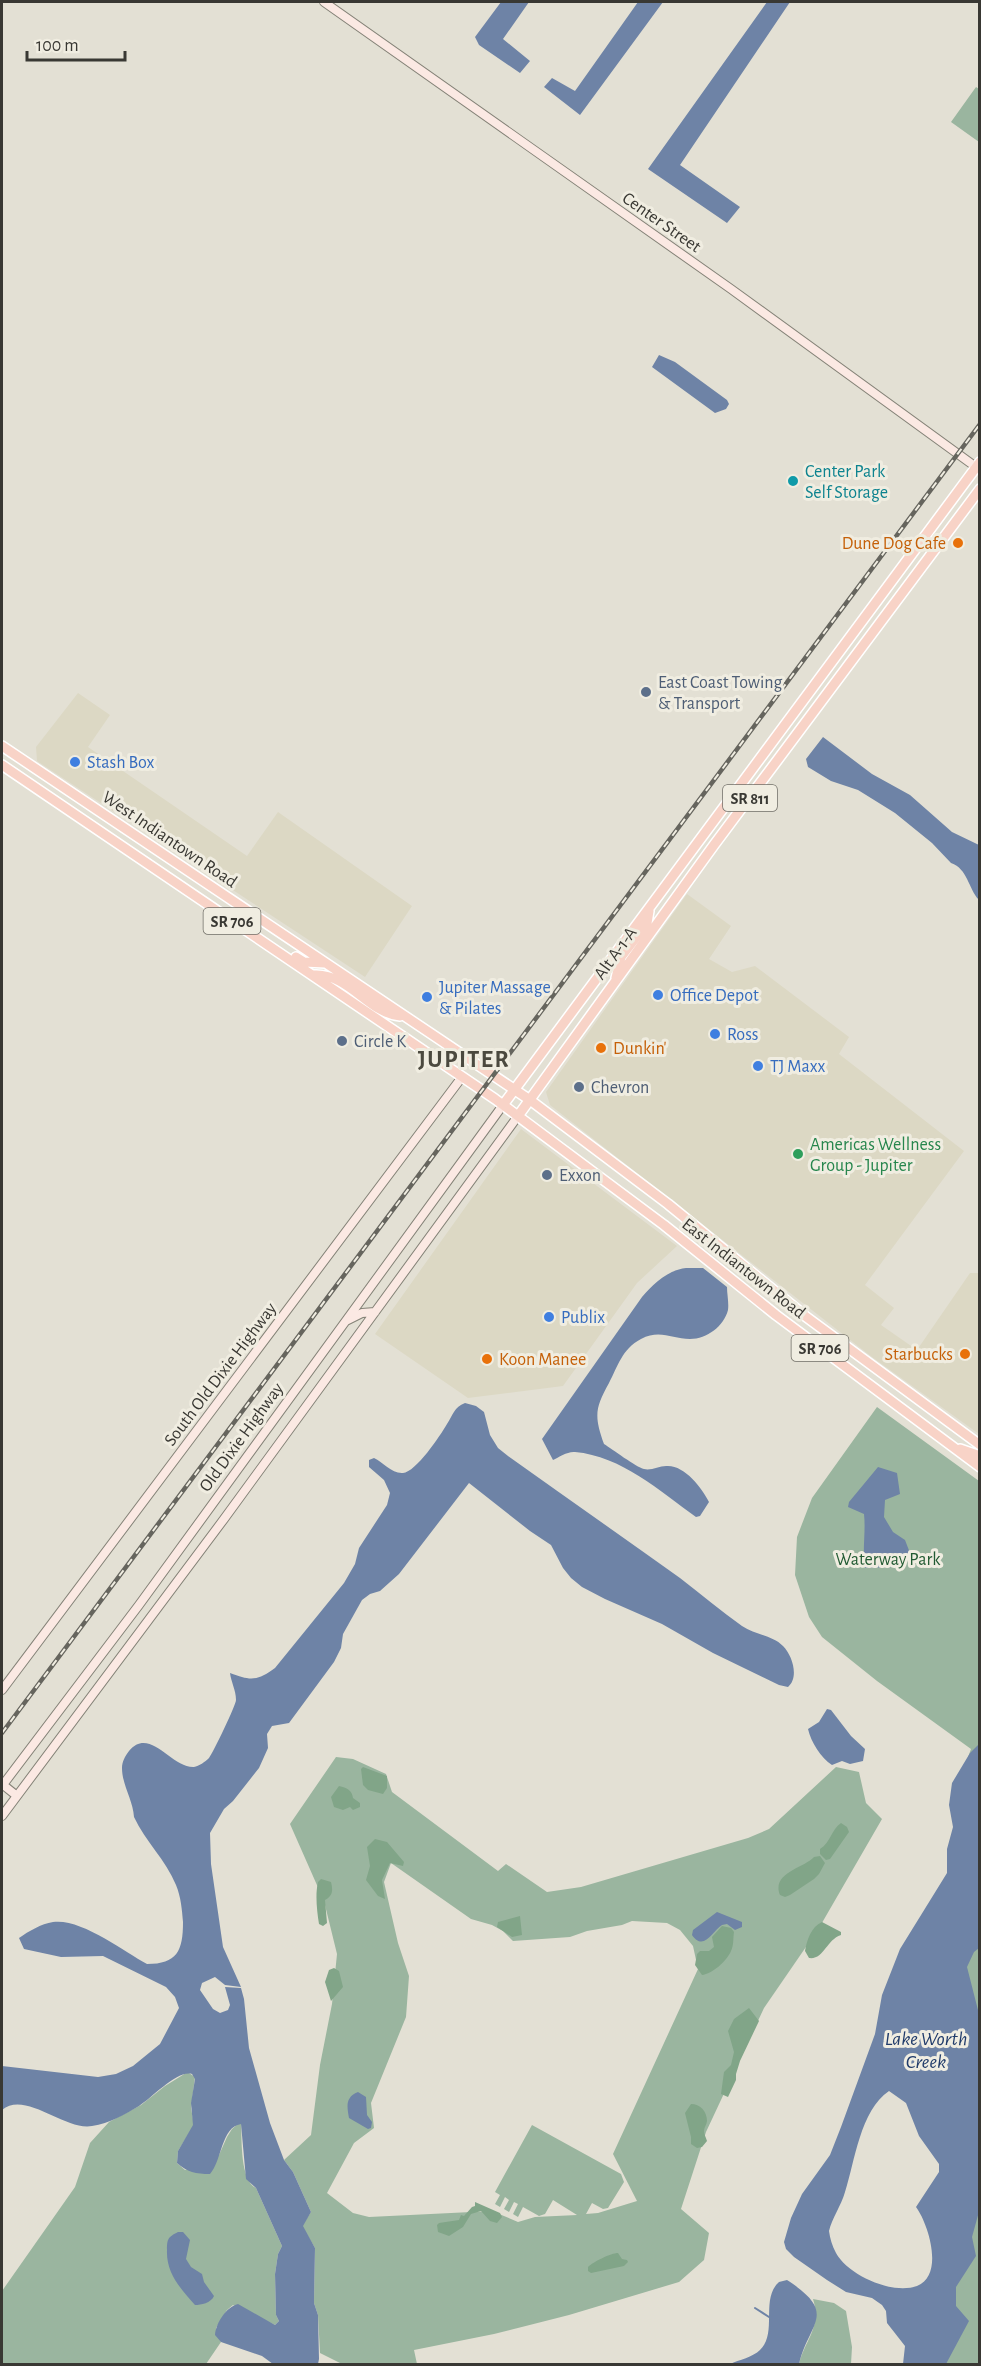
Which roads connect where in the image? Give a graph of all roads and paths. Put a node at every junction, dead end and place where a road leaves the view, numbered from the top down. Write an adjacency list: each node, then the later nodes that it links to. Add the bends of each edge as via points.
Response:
1 (324, 2): 2 (main road, Center Street)
2 (978, 467): 6 (main road, Alt A-1-A / SR 811)
3 (980, 489): 10 (main road, Alt A-1-A / SR 811)
4 (2, 746): 8 (main road, West Indiantown Road / SR 706)
5 (2, 765): 7 (main road, West Indiantown Road / SR 706)
6 (649, 907): 10 (main road, via 647,923 621,957); 13 (main road, Alt A-1-A / SR 811)
7 (214, 909): 8 (main road, via 304,962); 9 (main road, West Indiantown Road / SR 706)
8 (325, 963): 11 (main road, West Indiantown Road / SR 706)
9 (313, 975): 11 (main road, via 331,976 382,1009); 12 (main road, West Indiantown Road / SR 706)
10 (616, 981): 14 (main road, Alt A-1-A / SR 811)
11 (405, 1016): 13 (main road, West Indiantown Road / SR 706)
12 (462, 1077): 15 (main road, West Indiantown Road / SR 706); 25 (main road, South Old Dixie Highway)
13 (515, 1090): 14 (main road, West Indiantown Road / SR 706); 15 (main road, Alt A-1-A / SR 811)
14 (530, 1100): 16 (main road, Alt A-1-A / SR 811); 17 (main road, East Indiantown Road / SR 706)
15 (503, 1105): 16 (main road, West Indiantown Road / SR 706); 20 (main road, Old Dixie Highway / SR 811)
16 (518, 1116): 18 (main road, East Indiantown Road / SR 706); 19 (main road, Alt A-1-A / SR 811)
17 (676, 1210): 18 (main road); 21 (main road, East Indiantown Road / SR 706, via 805,1316)
18 (664, 1225): 22 (main road, East Indiantown Road / SR 706, via 776,1315)
19 (375, 1312): 20 (main road); 27 (main road, Old Dixie Highway / SR 811)
20 (344, 1322): 26 (main road, Old Dixie Highway / SR 811, via 153,1586)
21 (980, 1445)
22 (955, 1448): 23 (main road); 24 (main road, East Indiantown Road / SR 706)
23 (980, 1456)
24 (980, 1467)
25 (2, 1690)
26 (2, 1785): 27 (main road)
27 (17, 1796): 28 (main road, Old Dixie Highway / SR 811)
28 (2, 1816)

